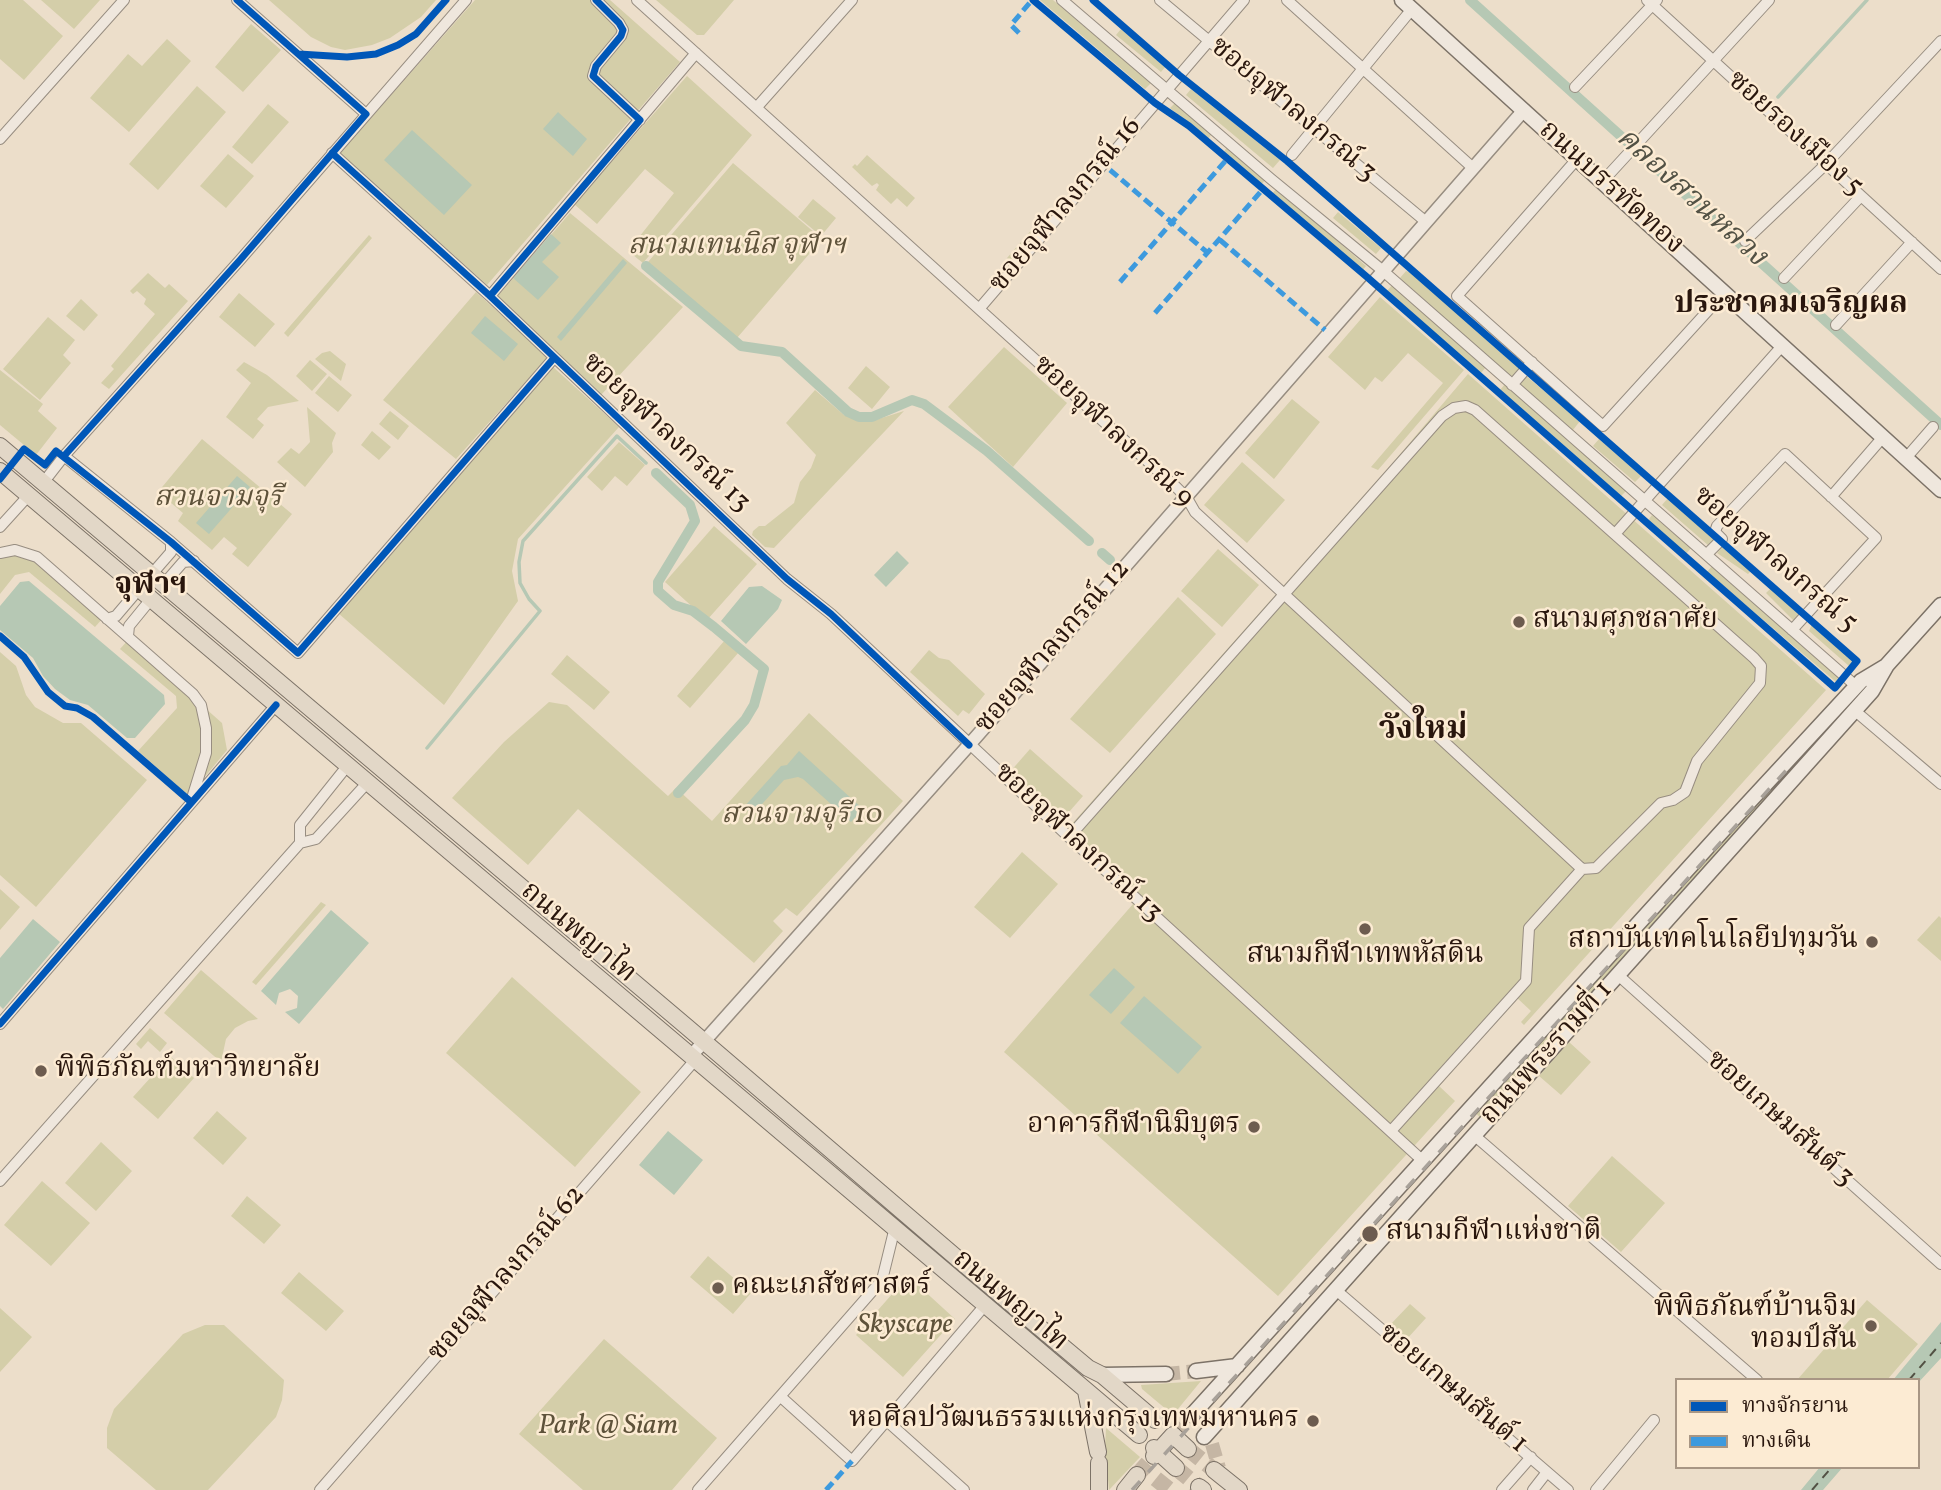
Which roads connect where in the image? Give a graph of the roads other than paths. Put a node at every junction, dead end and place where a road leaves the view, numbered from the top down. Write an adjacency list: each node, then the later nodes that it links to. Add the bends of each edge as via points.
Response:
1 (124, 0): 26 (street)
2 (236, 0): 23 (street)
3 (466, 0): 23 (street)
4 (596, 0): 24 (street, via 623,30 593,76)
5 (638, 0): 16 (street, ซอยจุฬาลงกรณ์ 9)
6 (852, 0): 21 (street)
7 (1062, 0): 20 (street, ซอยจุฬาลงกรณ์ 5)
8 (1160, 0): 14 (street, ซอยจุฬาลงกรณ์ 3)
9 (1244, 0): 14 (street, ซอยจุฬาลงกรณ์ 16)
10 (1287, 0): 18 (street)
11 (1769, 0): 17 (street)
12 (1652, 2): 17 (street, ซอยรองเมือง 5); 19 (street)
13 (1407, 5): 18 (street); 22 (main road, ถนนบรรทัดทอง)
14 (1209, 41): 20 (street, ซอยจุฬาลงกรณ์ 16); 25 (street, ซอยจุฬาลงกรณ์ 3)
15 (1941, 41): 30 (street)
16 (696, 53): 21 (street, ซอยจุฬาลงกรณ์ 9); 24 (street)
17 (1713, 60): 30 (street, ซอยรองเมือง 5); 32 (street)
18 (1363, 69): 25 (street); 31 (street)
19 (1575, 87)
20 (1166, 90): 38 (street, ซอยจุฬาลงกรณ์ 5); 42 (street, ซอยจุฬาลงกรณ์ 16)
21 (757, 107): 42 (street, ซอยจุฬาลงกรณ์ 9)
22 (1524, 110): 29 (main road, ถนนบรรทัดทอง); 31 (street, ซอยจุฬาลงกรณ์ 12)
23 (366, 114): 27 (street)
24 (640, 120): 41 (street)
25 (1313, 129): 28 (street); 34 (street, ซอยจุฬาลงกรณ์ 3)
26 (0, 139)
27 (332, 153): 41 (street, ซอยจุฬาลงกรณ์ 13); 51 (street)
28 (1292, 155)
29 (1577, 159): 32 (main road, ถนนบรรทัดทอง); 46 (street, via 1457,296)
30 (1826, 164): 33 (street, ซอยรองเมือง 5); 35 (street)
31 (1473, 168): 34 (street, ซอยจุฬาลงกรณ์ 12)
32 (1602, 182): 40 (main road, ถนนบรรทัดทอง)
33 (1861, 196): 36 (street, ซอยรองเมือง 5); 39 (street)
34 (1425, 221): 38 (street, ซอยจุฬาลงกรณ์ 12)
35 (1745, 241)
36 (1912, 242): 37 (street, ซอยรองเมือง 5); 43 (street)
37 (1941, 269)
38 (1382, 270): 47 (street, ซอยจุฬาลงกรณ์ 5); 58 (street, ซอยจุฬาลงกรณ์ 12)
39 (1784, 278)
40 (1724, 293): 44 (main road, ถนนบรรทัดทอง); 46 (street, via 1603,426)
41 (490, 296): 45 (street, ซอยจุฬาลงกรณ์ 13)
42 (979, 309): 58 (street, ซอยจุฬาลงกรณ์ 9)
43 (1836, 325)
44 (1782, 346): 49 (main road, ถนนบรรทัดทอง); 59 (street)
45 (554, 358): 65 (street, via 298,653); 77 (street, ซอยจุฬาลงกรณ์ 13)
46 (1532, 362): 47 (street)
47 (1512, 385): 59 (street, ซอยจุฬาลงกรณ์ 5)
48 (1933, 427): 52 (street)
49 (1883, 437): 52 (main road, ถนนบรรทัดทอง); 57 (street)
50 (0, 446): 54 (main road, ถนนพญาไท)
51 (64, 456): 54 (street); 62 (street)
52 (1906, 458): 55 (main road, ถนนบรรทัดทอง)
53 (0, 471): 56 (main road, ถนนพญาไท)
54 (43, 483): 66 (main road, ถนนพญาไท)
55 (1941, 490)
56 (29, 495): 60 (street); 67 (main road, ถนนพญาไท)
57 (1831, 497): 64 (street, via 1785,454 1717,526 1715,532 1722,539); 71 (street, via 1876,538)
58 (1187, 498): 68 (street, ซอยจุฬาลงกรณ์ 9, via 1195,512); 77 (street, ซอยจุฬาลงกรณ์ 12)
59 (1645, 499): 61 (street); 64 (street, ซอยจุฬาลงกรณ์ 5)
60 (0, 527)
61 (1615, 534): 68 (street, via 1475,410 1454,408); 84 (street, via 1761,666 1760,683 1697,761 1685,792 1661,803 1596,869)
62 (171, 542): 65 (street); 66 (street)
63 (0, 553): 70 (street, via 15,550 37,557)
64 (1707, 554): 71 (street, ซอยจุฬาลงกรณ์ 5)
65 (194, 561): 66 (street, via 183,562)
66 (157, 580): 67 (main road); 87 (main road, ถนนพญาไท)
67 (145, 594): 70 (street); 72 (street); 75 (main road, ถนนพญาไท)
68 (1283, 594): 82 (street); 84 (street, ซอยจุฬาลงกรณ์ 9)
69 (1941, 605): 73 (main road, ถนนพระรามที่ 1)
70 (107, 619): 72 (street)
71 (1792, 630): 74 (street, ซอยจุฬาลงกรณ์ 5)
72 (128, 636): 81 (street, via 201,705 206,753)
73 (1887, 666): 74 (main road, ถนนพระรามที่ 1); 76 (main road, ถนนพระรามที่ 1, via 1872,691)
74 (1856, 686): 76 (main road, ถนนพระรามที่ 1)
75 (276, 705): 78 (main road, ถนนพญาไท); 81 (street)
76 (1849, 709): 80 (street); 85 (main road, ถนนพระรามที่ 1); 91 (main road, ถนนพระรามที่ 1, via 1725,828)
77 (970, 745): 82 (street, ซอยจุฬาลงกรณ์ 13); 87 (street, ซอยจุฬาลงกรณ์ 12)
78 (348, 765): 79 (main road, ถนนพญาไท); 83 (street, via 300,825)
79 (368, 782): 83 (street, via 316,839); 88 (main road, ถนนพญาไท)
80 (1941, 785)
81 (191, 802): 86 (street)
82 (1069, 837): 89 (street, ซอยจุฬาลงกรณ์ 13)
83 (300, 843): 92 (street)
84 (1582, 869): 89 (street, via 1528,928 1526,981)
85 (1618, 975): 90 (main road, ถนนพระรามที่ 1); 94 (street, ซอยเกษมสันต์ 3)
86 (0, 1024)
87 (703, 1041): 88 (street, ซอยจุฬาลงกรณ์ 12); 100 (main road, ถนนพญาไท, via 1088,1368)
88 (694, 1057): 93 (main road, ถนนพญาไท); 117 (street, ซอยจุฬาลงกรณ์ 62)
89 (1391, 1131): 91 (street, ซอยจุฬาลงกรณ์ 13)
90 (1475, 1136): 95 (main road, ถนนพระรามที่ 1); 101 (street)
91 (1423, 1161): 97 (main road, ถนนพระรามที่ 1)
92 (0, 1181)
93 (895, 1227): 96 (main road, ถนนพญาไท); 103 (street, via 882,1280)
94 (1941, 1264)
95 (1336, 1290): 111 (main road, ถนนพระรามที่ 1, via 1221,1418); 112 (street, ซอยเกษมสันต์ 1)
96 (986, 1304): 102 (main road, ถนนพญาไท); 109 (street)
97 (1237, 1366): 98 (main road); 105 (main road, ถนนพระรามที่ 1)
98 (1196, 1371)
99 (1166, 1374): 100 (main road)
100 (1102, 1375): 104 (main road, ถนนพญาไท)
101 (1755, 1378)
102 (1086, 1391): 106 (main road, ถนนพญาไท); 120 (main road)
103 (781, 1397): 109 (street, via 852,1461); 118 (street)
104 (1133, 1401): 106 (main road); 107 (main road, ถนนพญาไท)
105 (1192, 1415)
106 (1120, 1419): 110 (main road, ถนนพญาไท)
107 (1155, 1419)
108 (1654, 1420): 126 (street)
109 (887, 1421): 119 (street)
110 (1139, 1435)
111 (1208, 1440)
112 (1531, 1457): 115 (street, ซอยเกษมสันต์ 1); 123 (street)
113 (1175, 1469): 113 (main road, via 1156,1452 1173,1435 1188,1452)
114 (1218, 1471): 122 (main road)
115 (1547, 1472): 124 (street); 125 (street, ซอยเกษมสันต์ 1)
116 (1137, 1475): 121 (main road)
117 (320, 1490)
118 (698, 1490)
119 (964, 1490)
120 (1099, 1490)
121 (1125, 1490)
122 (1239, 1490)
123 (1502, 1490)
124 (1533, 1490)
125 (1568, 1490)
126 (1596, 1490)

